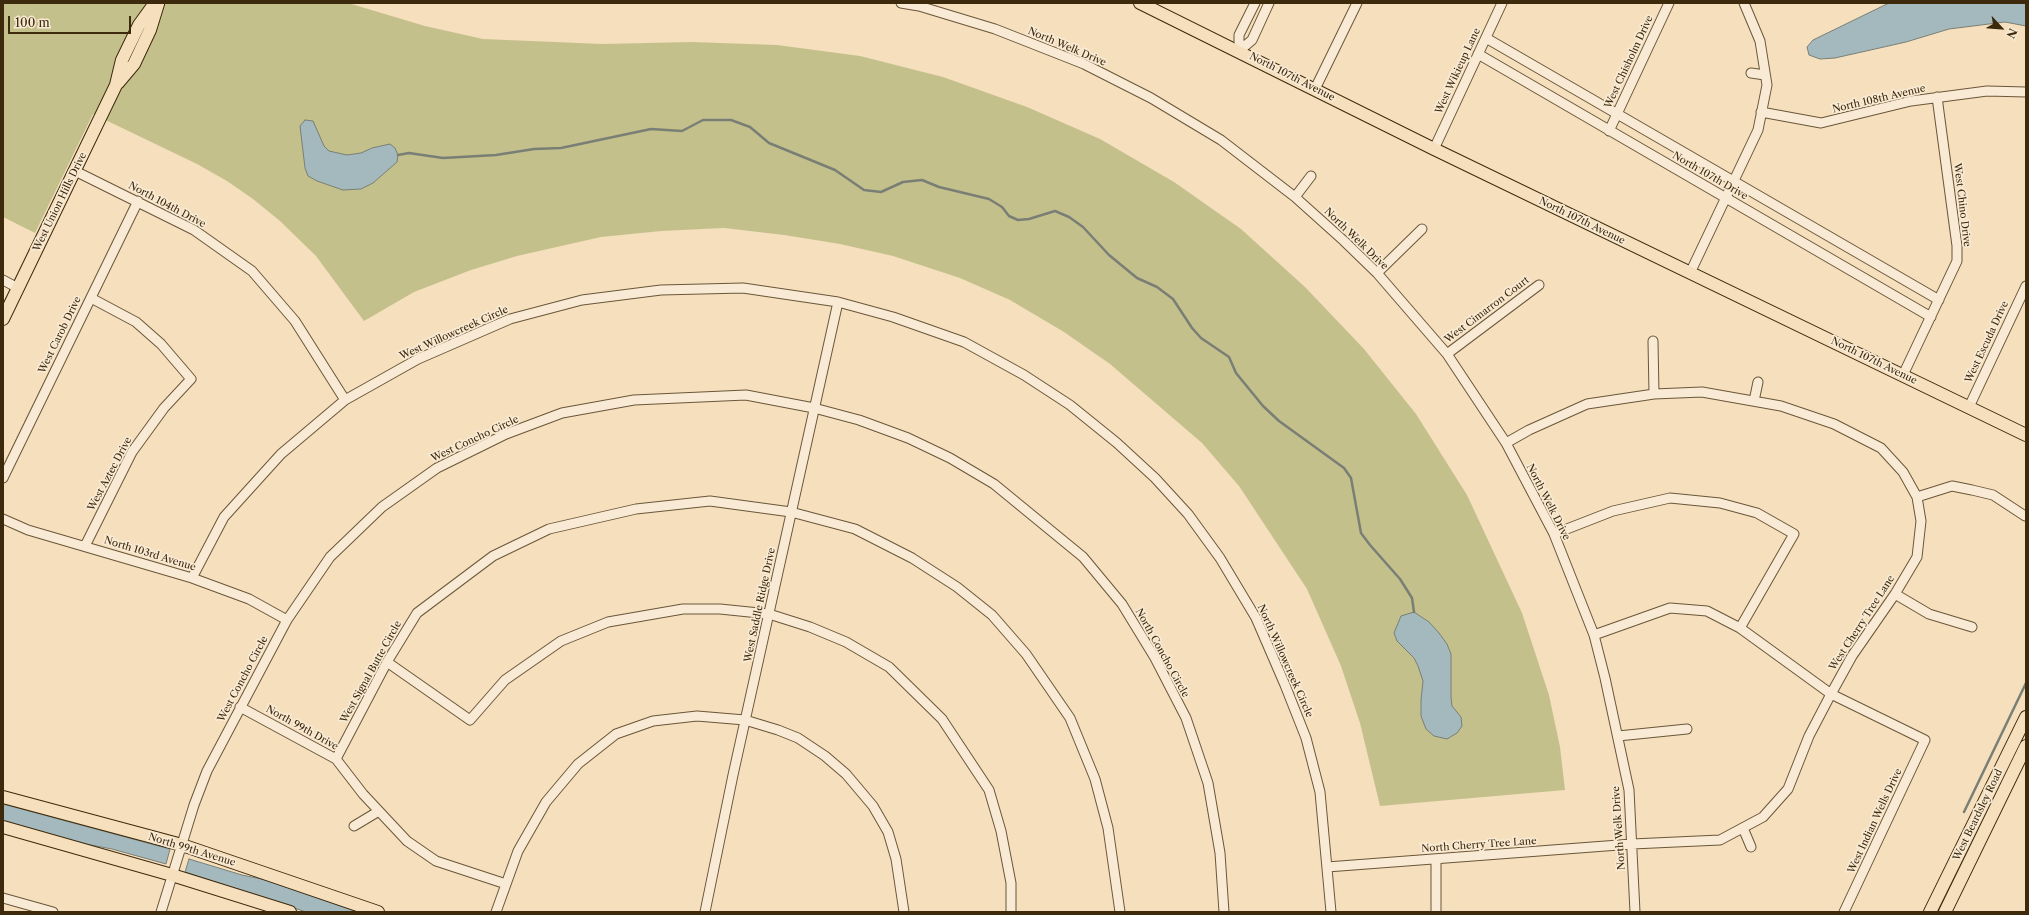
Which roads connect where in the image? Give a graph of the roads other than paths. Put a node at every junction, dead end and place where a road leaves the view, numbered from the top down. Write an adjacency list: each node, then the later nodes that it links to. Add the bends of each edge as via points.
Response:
1 (155, 3): 17 (main road, West Union Hills Drive, via 139,25 122,60)
2 (159, 3): 17 (main road, West Union Hills Drive, via 134,64)
3 (901, 3): 11 (street, North Welk Drive)
4 (1140, 3): 13 (main road, North 107th Avenue)
5 (1255, 3): 13 (street, via 1239,35)
6 (1269, 3): 13 (street, via 1252,40)
7 (1357, 3): 18 (street)
8 (1502, 3): 12 (street, West Wikieup Lane)
9 (1669, 3): 22 (street, West Chisholm Drive)
10 (1744, 3): 16 (street, via 1760,41)
11 (920, 4): 28 (street, North Welk Drive, via 996,30 1097,71 1151,98 1221,140)
12 (1486, 38): 14 (street, West Wikieup Lane); 22 (street, North 107th Drive)
13 (1239, 51): 18 (main road, North 107th Avenue)
14 (1478, 54): 23 (street, North 107th Drive); 24 (street, West Wikieup Lane)
15 (1751, 73): 16 (street)
16 (1765, 75): 21 (street, via 1767,85)
17 (116, 85): 25 (main road, West Union Hills Drive)
18 (1315, 89): 24 (main road, North 107th Avenue)
19 (2026, 92): 20 (street, North 108th Avenue, via 1988,91)
20 (1937, 97): 21 (street, North 108th Avenue, via 1821,123); 39 (street, West Chino Drive, via 1957,246 1957,261)
21 (1761, 112): 27 (street, via 1758,130)
22 (1617, 113): 23 (street, West Chisholm Drive); 27 (street, North 107th Drive)
23 (1609, 131): 29 (street, North 107th Drive)
24 (1434, 149): 33 (main road, North 107th Avenue)
25 (75, 170): 30 (street, North 104th Drive); 37 (main road, West Union Hills Drive)
26 (1311, 176): 28 (street)
27 (1734, 181): 29 (street); 39 (street, North 107th Drive)
28 (1295, 197): 32 (street, North Welk Drive)
29 (1726, 197): 33 (street); 41 (street, North 107th Drive)
30 (138, 201): 38 (street, West Carob Drive); 48 (street, North 104th Drive, via 194,230 252,271 295,321)
31 (1422, 228): 32 (street)
32 (1377, 273): 44 (street, North Welk Drive)
33 (1690, 273): 45 (main road, North 107th Avenue)
34 (3, 280): 37 (street)
35 (1540, 284): 44 (street, West Cimarron Court)
36 (2026, 286): 50 (street, West Escuda Drive)
37 (18, 288): 42 (main road, West Union Hills Drive)
38 (91, 298): 54 (street, West Carob Drive); 60 (street, West Aztec Drive, via 136,322 161,344 191,379 164,408 132,452)
39 (1939, 300): 41 (street, West Chino Drive)
40 (838, 302): 48 (street, West Willowcreek Circle, via 743,288 661,290 582,300 510,319 418,359); 51 (street, West Saddle Ridge Drive); 86 (street, North Willowcreek Circle, via 893,317 964,342 1024,375 1117,442 1188,514 1220,558 1256,618 1286,685 1306,738 1320,792)
41 (1931, 317): 45 (street, West Chino Drive)
42 (3, 319)
43 (1653, 341): 47 (street)
44 (1447, 354): 53 (street, North Welk Drive)
45 (1903, 375): 50 (main road, North 107th Avenue)
46 (1758, 382): 49 (street)
47 (1654, 394): 49 (street, West Cherry Tree Lane, via 1702,392); 53 (street, West Cherry Tree Lane, via 1587,404)
48 (345, 400): 61 (street, West Willowcreek Circle, via 281,454 224,517)
49 (1754, 401): 55 (street, West Cherry Tree Lane, via 1781,406 1834,424 1881,448 1903,472)
50 (1969, 407): 52 (main road, North 107th Avenue)
51 (814, 408): 56 (street, West Saddle Ridge Drive); 64 (street, West Concho Circle, via 746,395 634,400 562,413 506,434 437,468 382,507 330,557); 99 (street, North Concho Circle, via 859,420 908,438 950,458 994,484 1084,557 1117,598 1155,658 1186,718 1208,783 1220,853)
52 (2026, 435)
53 (1506, 443): 59 (street, North Welk Drive)
54 (3, 478)
55 (1917, 497): 57 (street, via 1952,486 1993,495); 62 (street, West Cherry Tree Lane, via 1922,521 1917,557)
56 (791, 512): 63 (street, West Saddle Ridge Drive); 68 (street, West Signal Butte Circle, via 710,502 636,509 549,529 493,556 417,614); 98 (street, West Signal Butte Circle, via 855,530 912,558 957,587 992,615 1026,654 1070,718 1095,779 1108,828)
57 (2025, 516)
58 (3, 520): 60 (street, North 103rd Avenue)
59 (1554, 534): 66 (street, via 1613,511 1670,498 1720,503 1757,513 1794,534); 67 (street, North Welk Drive)
60 (85, 546): 61 (street, North 103rd Avenue)
61 (192, 578): 64 (street, North 103rd Avenue, via 249,599)
62 (1895, 594): 65 (street, via 1929,614); 69 (street, West Cherry Tree Lane, via 1852,656)
63 (769, 614): 68 (street, via 720,609 682,609 608,622 562,641 504,680 470,720); 72 (street, West Saddle Ridge Drive); 97 (street, via 810,626 846,642 889,667 942,719 989,790 1001,831 1011,883)
64 (287, 620): 70 (street, West Concho Circle)
65 (1972, 627)
66 (1740, 628): 67 (street, via 1707,611 1670,608); 69 (street)
67 (1594, 635): 74 (street, North Welk Drive)
68 (387, 662): 76 (street, West Signal Butte Circle)
69 (1831, 694): 81 (street, West Cherry Tree Lane, via 1809,736 1788,789 1763,817); 103 (street, West Indian Wells Drive, via 1925,740)
70 (240, 707): 76 (street, North 99th Drive); 83 (street, West Concho Circle, via 207,771)
71 (2026, 717): 104 (main road, West Beardsley Road)
72 (745, 720): 88 (street, via 697,716 653,721 616,734 578,764 546,802 518,851); 95 (street, West Saddle Ridge Drive); 96 (street, via 798,738 825,756 846,774 873,806 888,832 896,859)
73 (1687, 729): 74 (street)
74 (1618, 736): 82 (street, North Welk Drive, via 1628,790)
75 (2026, 746): 105 (main road, West Beardsley Road)
76 (336, 759): 78 (street, North 99th Drive)
77 (3, 797): 83 (main road, North 99th Avenue)
78 (379, 810): 79 (street); 88 (street, North 99th Drive, via 407,841 436,861)
79 (354, 826)
80 (3, 827): 87 (main road)
81 (1743, 828): 82 (street, West Cherry Tree Lane, via 1720,840); 84 (street)
82 (1632, 844): 85 (street, North Cherry Tree Lane); 102 (street, North Welk Drive)
83 (182, 845): 87 (street); 93 (main road, North 99th Avenue)
84 (1751, 847)
85 (1436, 859): 86 (street, North Cherry Tree Lane); 101 (street)
86 (1327, 867): 100 (street, North Willowcreek Circle)
87 (172, 875): 91 (street); 92 (main road)
88 (506, 884): 94 (street)
89 (3, 898): 90 (street)
90 (49, 911)
91 (161, 912)
92 (290, 912)
93 (378, 912)
94 (496, 912)
95 (705, 912)
96 (904, 912)
97 (1011, 912)
98 (1120, 912)
99 (1224, 912)
100 (1331, 912)
101 (1436, 912)
102 (1635, 912)
103 (1844, 912)
104 (1930, 912)
105 (1945, 912)

